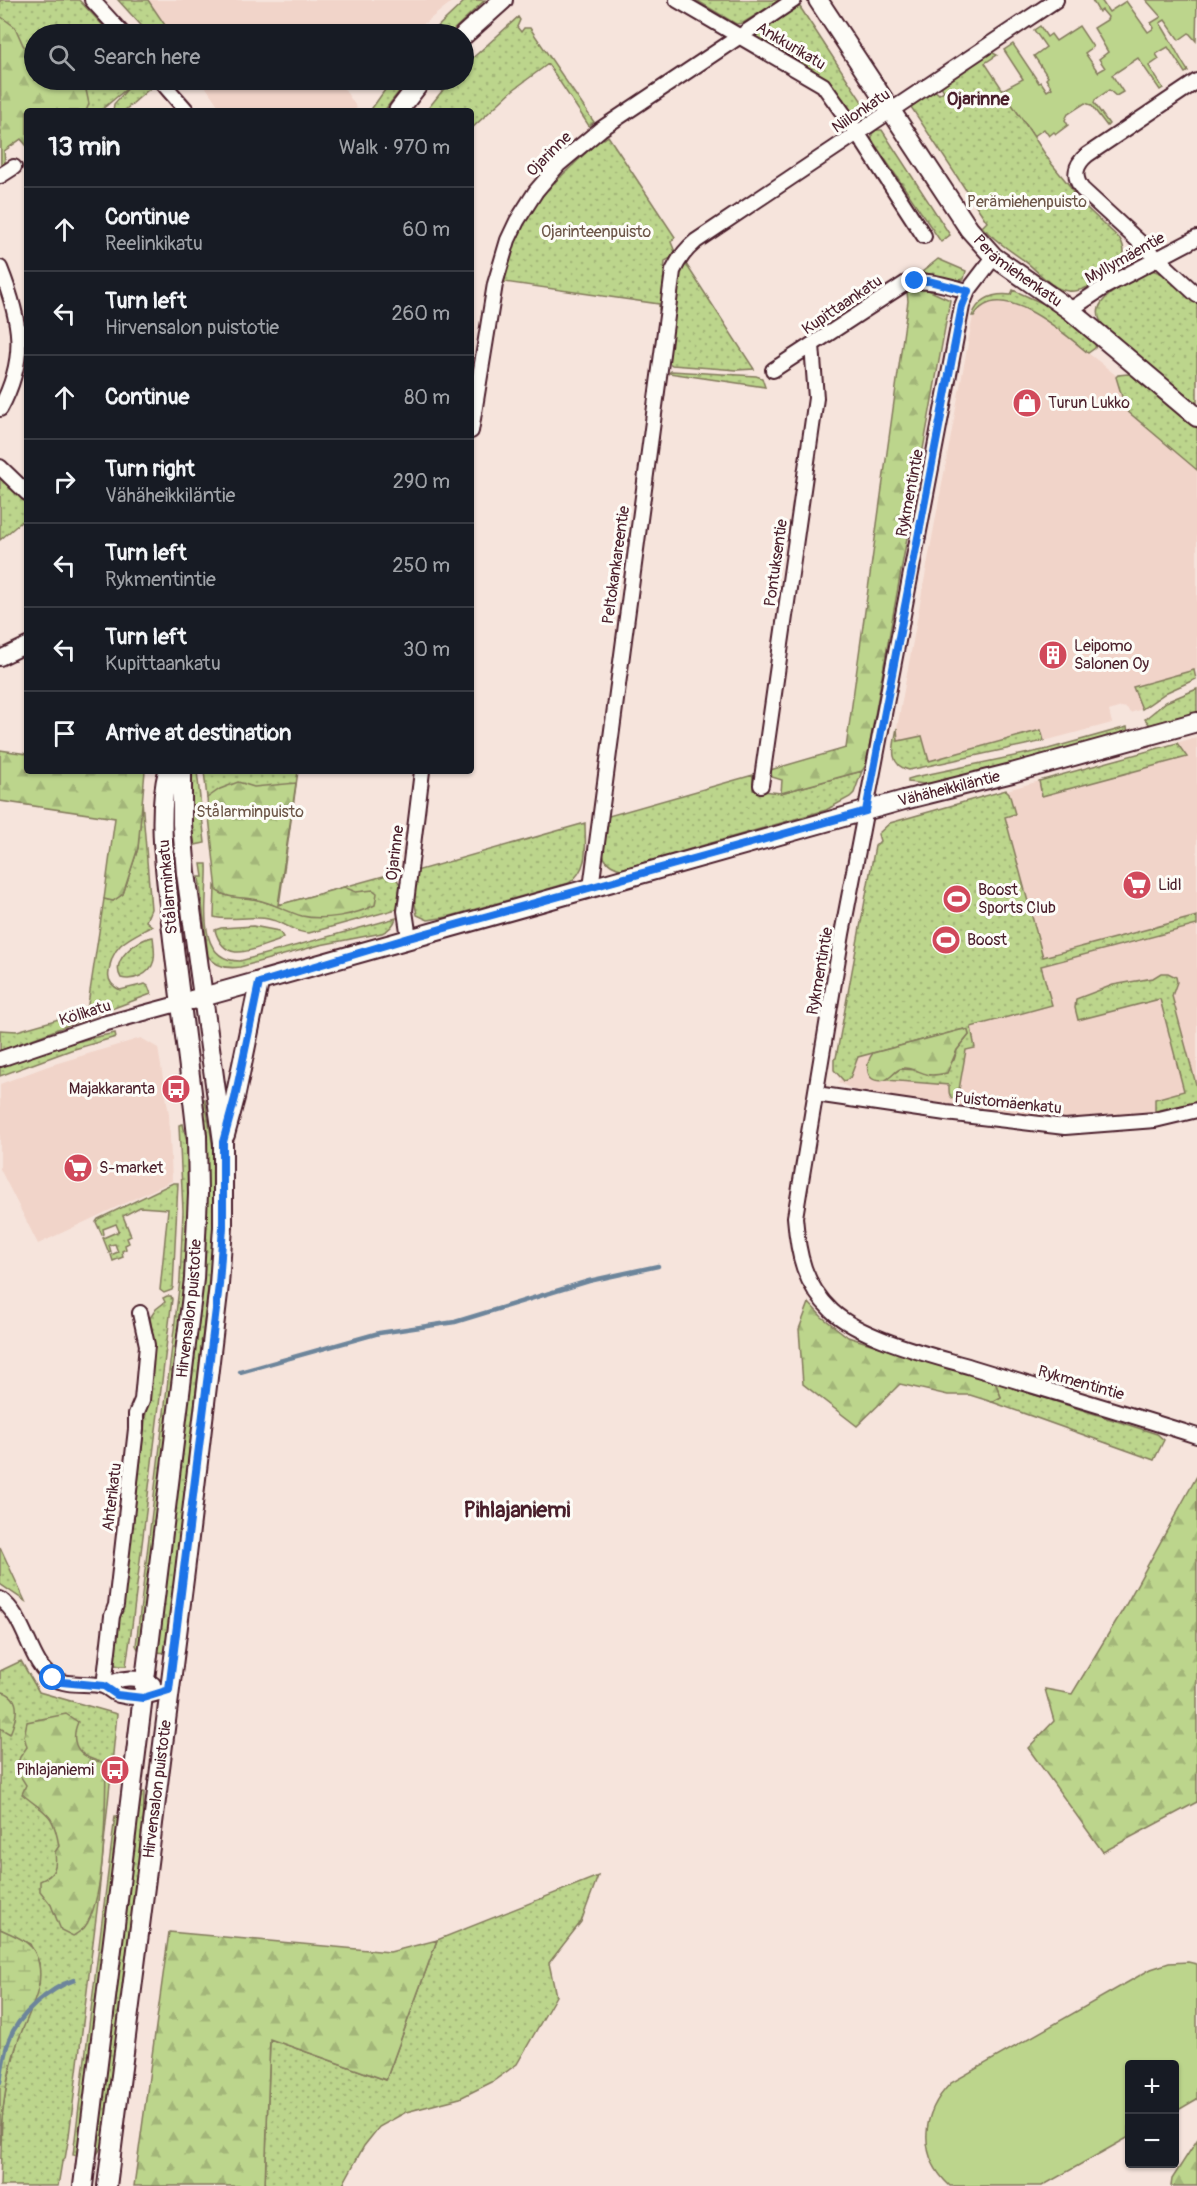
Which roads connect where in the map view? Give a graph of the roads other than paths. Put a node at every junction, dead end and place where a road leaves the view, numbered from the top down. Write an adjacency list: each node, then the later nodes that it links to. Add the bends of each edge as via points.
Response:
1 (92, 0): 7 (street)
2 (503, 0): 8 (main road)
3 (677, 0): 9 (street, Ankkurikatu)
4 (794, 0): 9 (street, Ojarinne)
5 (818, 0): 15 (main road, Perämiehenkatu)
6 (1056, 0): 15 (street, Niilonkatu)
7 (114, 24)
8 (474, 26)
9 (741, 36): 16 (street, Ankkurikatu, via 824,85); 31 (street, Ojarinne, via 586,139 536,191 508,240 495,284)
10 (1197, 81): 23 (street, via 1078,163 1076,178 1082,189)
11 (169, 90): 13 (street)
12 (414, 90): 14 (main road)
13 (184, 108)
14 (400, 108)
15 (890, 111): 16 (street, Niilonkatu); 22 (main road, Perämiehenkatu, via 969,229)
16 (858, 134): 19 (street, Ankkurikatu); 21 (street, Niilonkatu)
17 (14, 167): 18 (street)
18 (0, 176)
19 (924, 236)
20 (1197, 238): 23 (street, Myllymäentie)
21 (685, 250): 43 (street, Peltokankareentie, via 672,281)
22 (994, 257): 25 (street, Rykmentintie); 27 (main road, Perämiehenkatu)
23 (1156, 259): 26 (street); 27 (street, Myllymäentie)
24 (0, 268): 30 (street, via 16,310 20,335 15,374)
25 (968, 291): 28 (street, Kupittaankatu, via 929,281 906,283); 42 (street, Rykmentintie, via 962,306)
26 (1197, 296)
27 (1070, 310): 32 (main road, Perämiehenkatu)
28 (812, 345): 29 (street, Kupittaankatu); 41 (street, Pontuksentie, via 816,398)
29 (773, 370)
30 (0, 409)
31 (474, 413)
32 (1197, 417)
33 (0, 467): 34 (street)
34 (24, 490)
35 (24, 646): 36 (street)
36 (0, 658)
37 (1197, 722): 42 (main road, Vähäheikkiläntie)
38 (168, 774): 47 (main road, Stålarminkatu, via 164,797 166,884)
39 (182, 774): 46 (main road, Stålarminkatu, via 186,873)
40 (422, 774): 44 (street, Ojarinne, via 405,910)
41 (761, 785)
42 (866, 811): 43 (main road, Vähäheikkiläntie); 49 (street, Rykmentintie)
43 (591, 888): 44 (main road, Vähäheikkiläntie)
44 (409, 938): 45 (main road, Vähäheikkiläntie)
45 (259, 983): 46 (main road, Vähäheikkiläntie); 51 (main road)
46 (202, 998): 47 (main road, Vähäheikkiläntie); 51 (main road, Hirvensalon puistotie)
47 (181, 1003): 48 (street, Kölikatu); 56 (main road, Hirvensalon puistotie, via 197,1136 198,1225 183,1380)
48 (0, 1059)
49 (816, 1094): 50 (street, Puistomäenkatu, via 1065,1127 1155,1120); 53 (street, Rykmentintie, via 795,1217 803,1268 815,1291 834,1313 856,1329 917,1351)
50 (1197, 1110)
51 (223, 1142): 57 (main road, Hirvensalon puistotie, via 219,1285)
52 (140, 1313): 55 (street, Ahterikatu, via 147,1345 142,1400 136,1414)
53 (1197, 1436)
54 (0, 1599): 55 (street, via 15,1612 48,1674 62,1682)
55 (104, 1686): 56 (street, via 119,1678)
56 (144, 1689): 57 (street); 58 (main road, Hirvensalon puistotie)
57 (169, 1690): 59 (main road, Hirvensalon puistotie)
58 (83, 2186)
59 (107, 2186)

